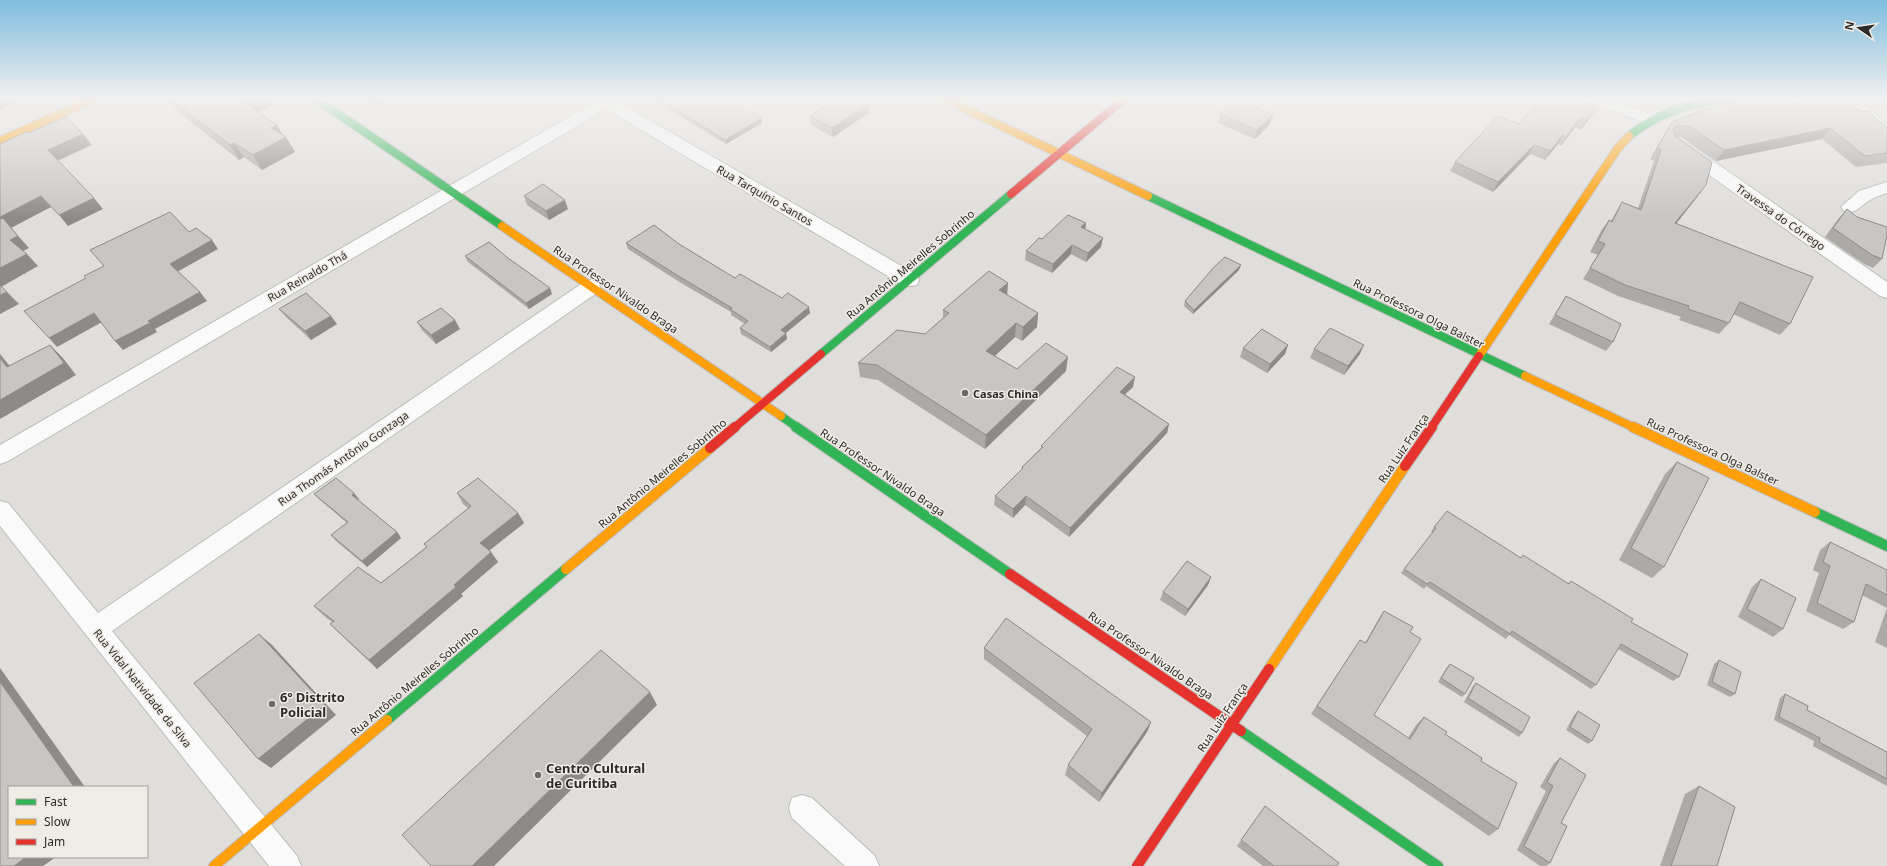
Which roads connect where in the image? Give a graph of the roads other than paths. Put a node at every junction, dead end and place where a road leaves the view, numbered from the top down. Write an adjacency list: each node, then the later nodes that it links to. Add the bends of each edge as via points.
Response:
1 (374, 138): 10 (main road, Rua Professor Nivaldo Braga)
2 (541, 138): 10 (street, Rua Reinaldo Thá)
3 (673, 138): 12 (street, Rua Tarquínio Santos)
4 (1028, 138): 8 (main road, Rua Professora Olga Balster)
5 (1077, 138): 8 (main road, Rua Antônio Meirelles Sobrinho)
6 (1627, 138): 15 (main road, Rua Luiz França)
7 (1675, 142): 14 (street, Travessa do Córrego)
8 (1059, 153): 12 (main road, Rua Antônio Meirelles Sobrinho); 15 (main road, Rua Professora Olga Balster)
9 (1887, 187): 11 (street, via 1865,195)
10 (452, 192): 13 (main road, Rua Professor Nivaldo Braga); 17 (street, Rua Reinaldo Thá)
11 (1850, 206)
12 (910, 280): 16 (main road, Rua Antônio Meirelles Sobrinho)
13 (591, 287): 16 (main road, Rua Professor Nivaldo Braga); 20 (street, Rua Thomás Antônio Gonzaga)
14 (1887, 292)
15 (1479, 355): 19 (main road, Rua Professora Olga Balster); 21 (main road, Rua Luiz França)
16 (762, 404): 21 (main road, Rua Professor Nivaldo Braga); 23 (main road, Rua Antônio Meirelles Sobrinho)
17 (0, 455)
18 (0, 510): 20 (street, Rua Vidal Natividade da Silva)
19 (1887, 546)
20 (96, 629): 23 (street, Rua Vidal Natividade da Silva)
21 (1232, 725): 27 (main road, Rua Luiz França); 28 (main road, Rua Professor Nivaldo Braga)
22 (802, 808): 26 (street)
23 (257, 829): 24 (main road, Rua Antônio Meirelles Sobrinho); 25 (street, Rua Vidal Natividade da Silva)
24 (214, 866)
25 (287, 866)
26 (865, 866)
27 (1137, 866)
28 (1438, 866)

